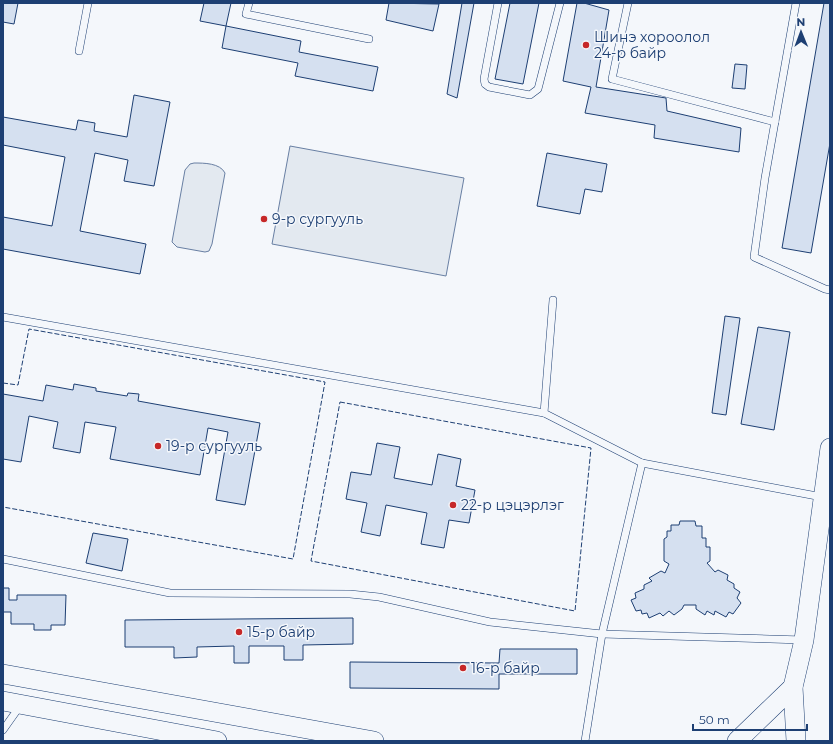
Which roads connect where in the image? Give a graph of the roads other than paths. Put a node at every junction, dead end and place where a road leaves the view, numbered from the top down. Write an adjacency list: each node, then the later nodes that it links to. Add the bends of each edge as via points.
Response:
1 (88, 3): 8 (lane)
2 (248, 3): 7 (lane, via 246,14)
3 (498, 3): 4 (lane, via 485,84 530,95 538,89)
4 (560, 3)
5 (628, 3): 9 (lane, via 612,79)
6 (796, 3): 9 (lane)
7 (369, 39)
8 (79, 51)
9 (775, 122): 10 (lane, via 754,257)
10 (830, 290)
11 (553, 300): 13 (lane)
12 (3, 317): 13 (lane)
13 (544, 413): 15 (lane)
14 (830, 448): 16 (main road)
15 (642, 463): 16 (lane); 18 (lane)
16 (827, 498): 19 (main road)
17 (3, 559): 18 (lane, via 170,593 350,594 380,597 490,622)
18 (602, 634): 19 (lane); 27 (lane)
19 (804, 640): 21 (main road)
20 (3, 674): 26 (main road)
21 (793, 687): 28 (main road); 29 (main road)
22 (3, 701): 23 (main road)
23 (21, 705): 24 (lane); 25 (main road)
24 (3, 730)
25 (217, 741)
26 (374, 741)
27 (585, 741)
28 (737, 741)
29 (796, 741)

